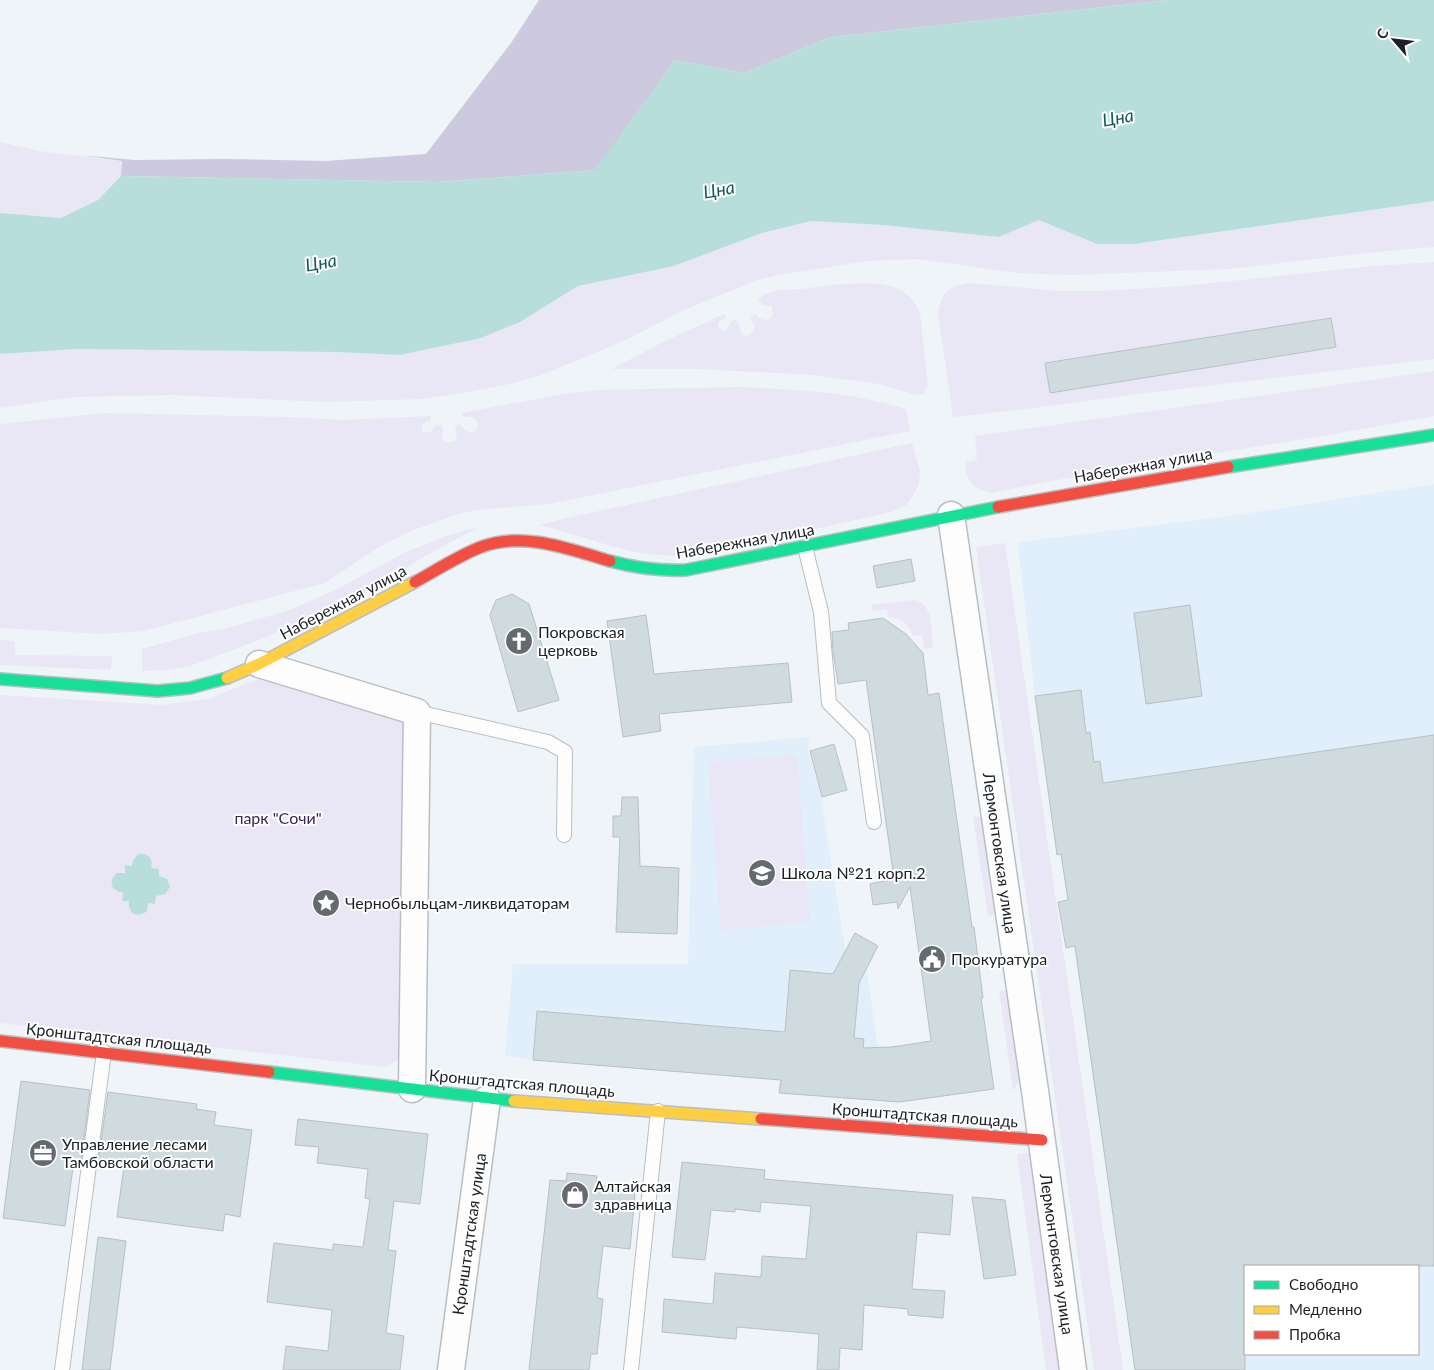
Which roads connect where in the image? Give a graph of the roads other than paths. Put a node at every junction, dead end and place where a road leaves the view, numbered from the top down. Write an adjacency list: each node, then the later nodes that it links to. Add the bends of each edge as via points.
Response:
1 (1434, 435): 2 (street, Набережная улица, via 1199,471)
2 (951, 515): 3 (street, Набережная улица); 14 (street, Лермонтовская улица)
3 (805, 547): 4 (street, Набережная улица, via 686,570 663,571 624,565 531,541 508,541 481,547); 7 (lane, via 820,612 829,703 862,736)
4 (259, 664): 5 (street, Набережная улица, via 227,678 190,688 158,691); 6 (street)
5 (0, 680)
6 (417, 712): 8 (lane, via 548,742 565,752); 11 (street)
7 (874, 822)
8 (564, 835)
9 (0, 1041): 10 (street, Кронштадтская площадь)
10 (104, 1052): 11 (street, Кронштадтская площадь); 15 (lane)
11 (412, 1090): 12 (street, Кронштадтская площадь)
12 (488, 1099): 13 (street, Кронштадтская площадь); 16 (street, Кронштадтская улица)
13 (658, 1111): 14 (street, Кронштадтская площадь); 17 (lane)
14 (1042, 1140): 18 (street, Лермонтовская улица)
15 (62, 1370)
16 (451, 1370)
17 (631, 1370)
18 (1073, 1370)

